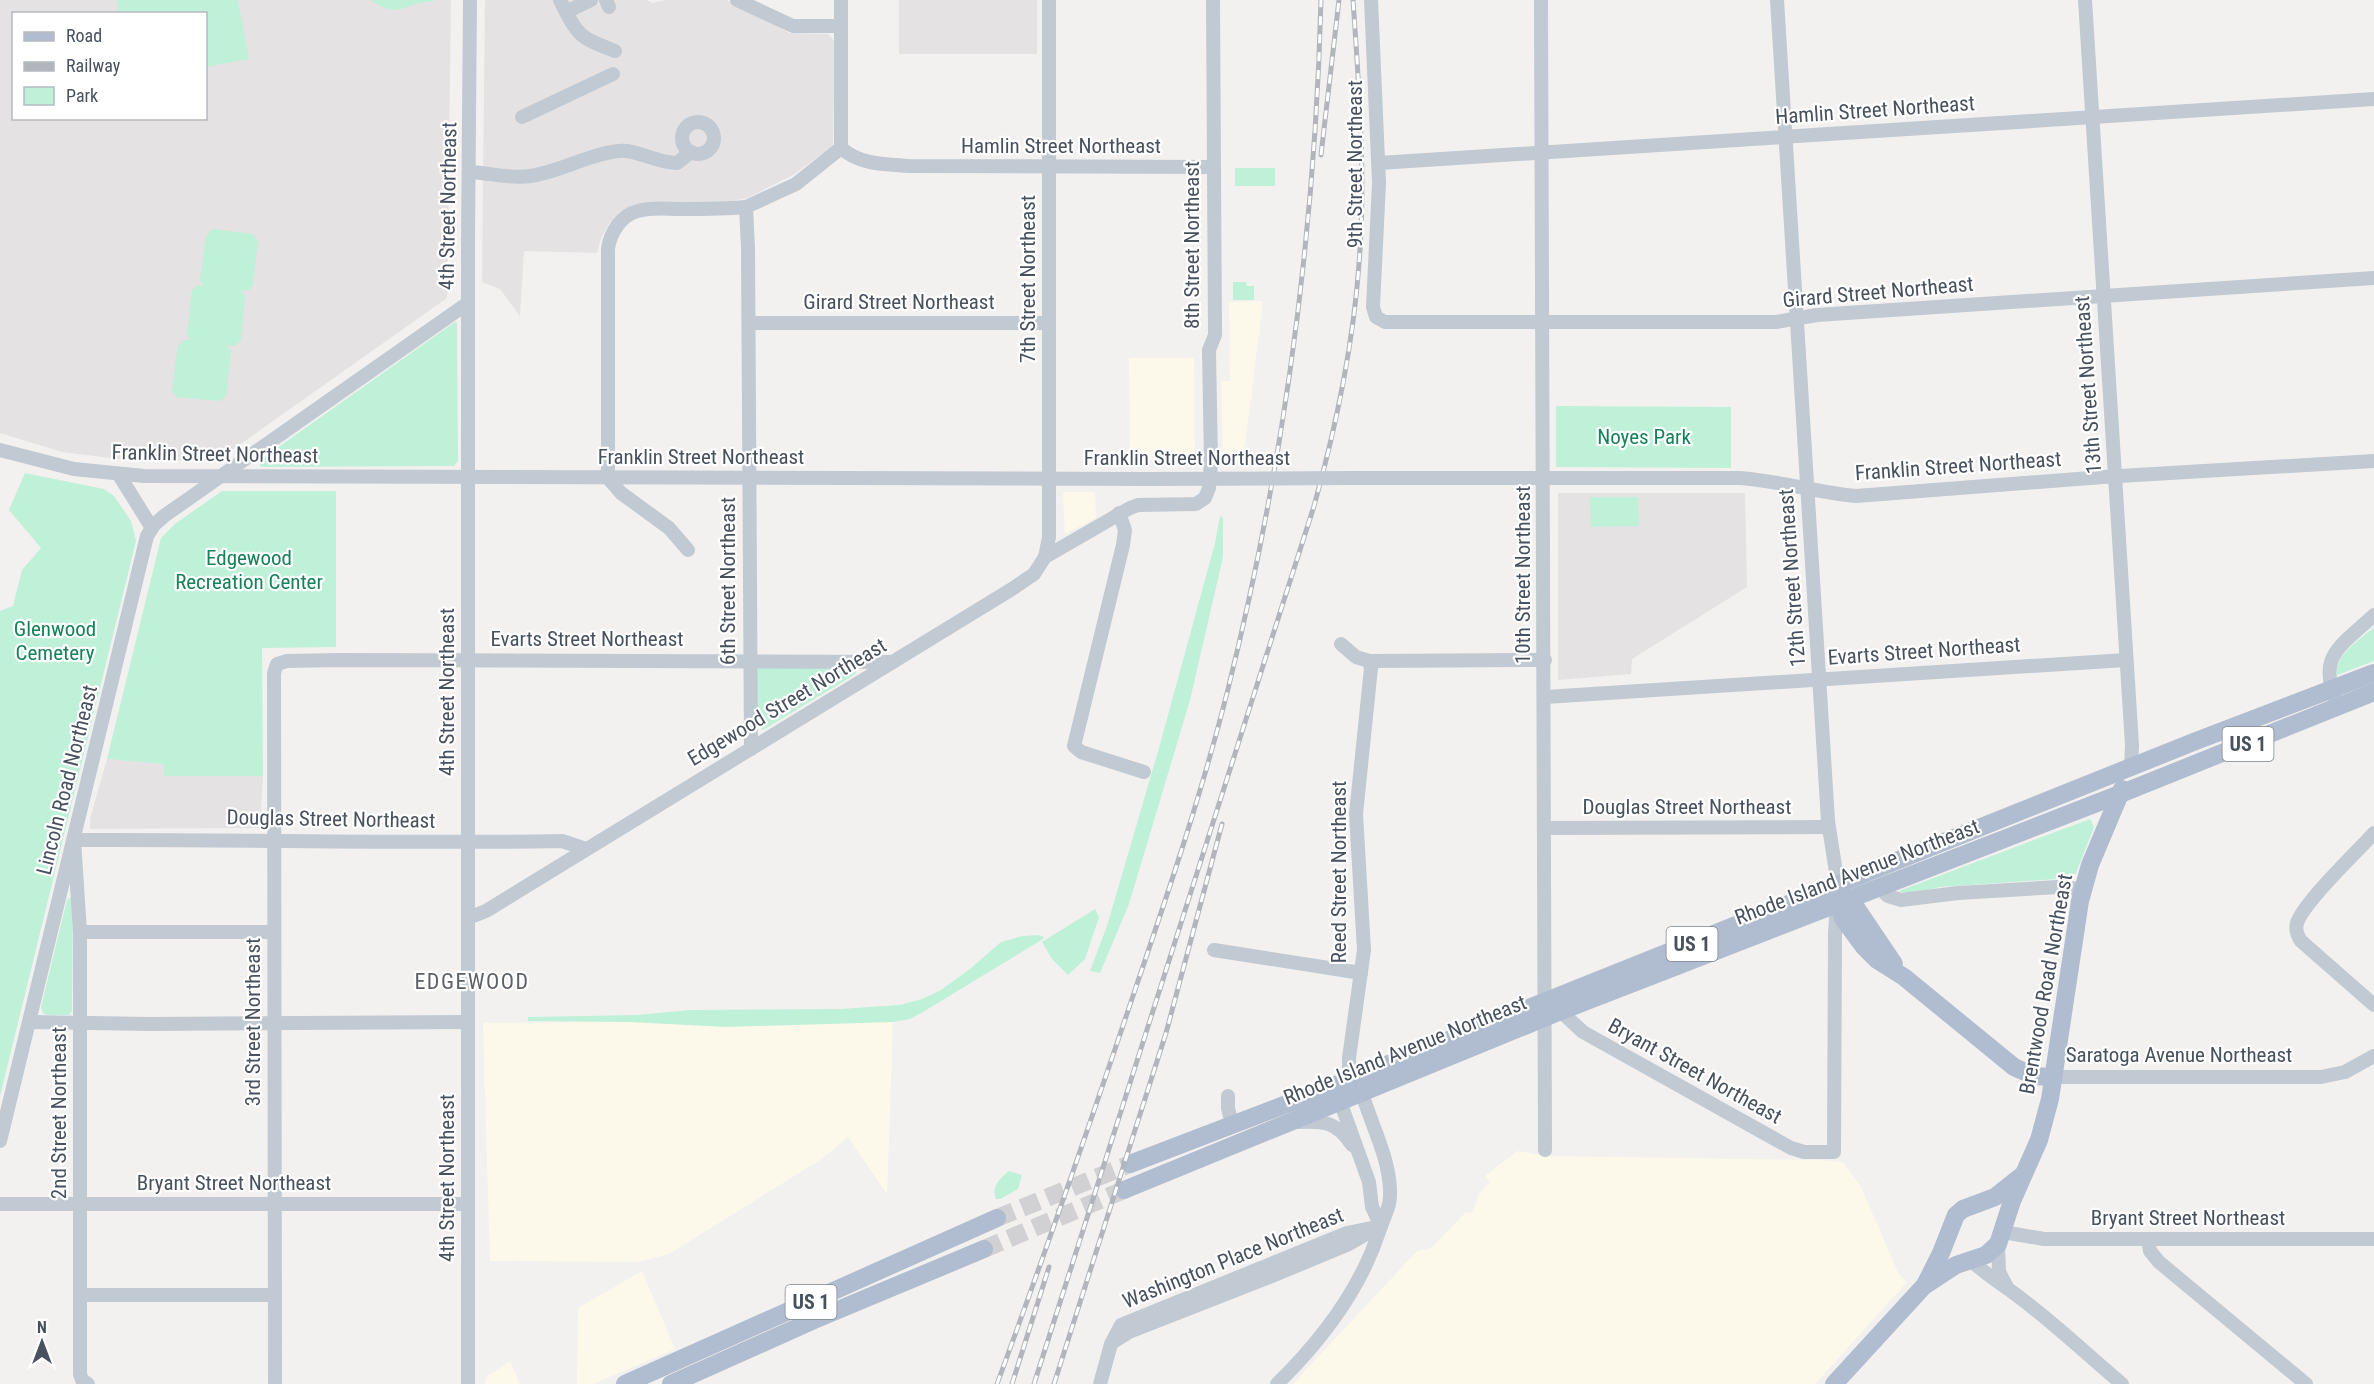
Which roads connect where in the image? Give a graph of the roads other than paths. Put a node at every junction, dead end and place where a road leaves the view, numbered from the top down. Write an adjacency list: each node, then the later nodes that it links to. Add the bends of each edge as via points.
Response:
1 (470, 0): 25 (street, 4th Street Northeast)
2 (591, 0): 11 (street)
3 (737, 0): 12 (street, via 793,26)
4 (841, 0): 12 (street)
5 (1049, 0): 23 (street, 7th Street Northeast)
6 (1212, 0): 24 (street, 8th Street Northeast)
7 (1371, 0): 22 (street, 9th Street Northeast)
8 (1541, 0): 20 (street, 10th Street Northeast)
9 (1777, 0): 18 (street, 12th Street Northeast)
10 (2085, 0): 17 (street, 13th Street Northeast)
11 (563, 6): 13 (street, via 585,39)
12 (841, 26): 19 (street)
13 (615, 51)
14 (613, 74): 16 (street)
15 (2374, 99): 17 (street, Hamlin Street Northeast)
16 (522, 117)
17 (2092, 117): 18 (street, Hamlin Street Northeast); 28 (street, 13th Street Northeast)
18 (1786, 137): 20 (street, Hamlin Street Northeast); 30 (street, 12th Street Northeast)
19 (841, 148): 23 (street, Hamlin Street Northeast, via 865,162 909,166); 26 (street, via 796,184)
20 (1542, 151): 22 (street, Hamlin Street Northeast); 34 (street, 10th Street Northeast)
21 (691, 152): 25 (street, via 676,163 628,151 607,153 528,177)
22 (1379, 163): 32 (street, 9th Street Northeast, via 1373,307 1376,317)
23 (1049, 166): 24 (street, Hamlin Street Northeast); 31 (street, 7th Street Northeast)
24 (1213, 167): 45 (street, 8th Street Northeast, via 1215,335 1209,350)
25 (470, 172): 29 (street, 4th Street Northeast)
26 (746, 207): 33 (street, 6th Street Northeast); 41 (street, via 636,211 612,234 608,249)
27 (2374, 278): 28 (street, Girard Street Northeast)
28 (2103, 296): 30 (street, Girard Street Northeast); 40 (street, 13th Street Northeast)
29 (468, 303): 38 (street); 39 (street, 4th Street Northeast)
30 (1797, 319): 34 (street, Girard Street Northeast, via 1732,324); 46 (street, 12th Street Northeast)
31 (1049, 322): 33 (street, Girard Street Northeast); 44 (street, 7th Street Northeast)
32 (1385, 322): 34 (street, Girard Street Northeast)
33 (749, 323): 42 (street, 6th Street Northeast)
34 (1543, 323): 43 (street, 10th Street Northeast)
35 (0, 450): 37 (street, Franklin Street Northeast, via 62,467)
36 (2374, 461): 40 (street, Franklin Street Northeast)
37 (119, 475): 38 (street, Franklin Street Northeast); 48 (street)
38 (220, 477): 39 (street, Franklin Street Northeast); 48 (street)
39 (468, 477): 41 (street, Franklin Street Northeast); 53 (street, 4th Street Northeast)
40 (2115, 477): 46 (street, Franklin Street Northeast, via 1880,495 1848,495); 56 (street, 13th Street Northeast)
41 (608, 478): 42 (street, Franklin Street Northeast); 49 (street, via 621,493 669,528)
42 (749, 478): 44 (street, Franklin Street Northeast); 54 (street, 6th Street Northeast)
43 (1544, 479): 44 (street, Franklin Street Northeast, bridge); 46 (street, Franklin Street Northeast, via 1740,478); 55 (street, 10th Street Northeast)
44 (1049, 480): 50 (street, 7th Street Northeast)
45 (1209, 488): 47 (street, Edgewood Street Northeast, via 1205,498 1196,504 1138,505)
46 (1808, 488): 61 (street, 12th Street Northeast)
47 (1119, 513): 50 (street, Edgewood Street Northeast); 70 (street, via 1125,533 1122,553 1074,746 1081,752)
48 (152, 528): 75 (street, Lincoln Road Northeast)
49 (688, 550)
50 (1045, 557): 59 (street, Edgewood Street Northeast, via 1030,578)
51 (2374, 615): 62 (street, via 2333,654 2329,670)
52 (1341, 644): 57 (street)
53 (468, 660): 54 (street, Evarts Street Northeast); 58 (street, Evarts Street Northeast); 77 (street, 4th Street Northeast)
54 (749, 660): 59 (street, Evarts Street Northeast); 68 (street, 6th Street Northeast)
55 (1545, 660): 57 (street); 64 (street, 10th Street Northeast)
56 (2126, 660): 61 (street, Evarts Street Northeast); 69 (street, 13th Street Northeast)
57 (1369, 661): 86 (street, Reed Street Northeast, via 1356,814 1364,936)
58 (281, 662): 76 (street, 3rd Street Northeast, via 274,673)
59 (893, 662): 68 (street, Edgewood Street Northeast)
60 (2374, 673): 62 (main road, Rhode Island Avenue Northeast / US 1)
61 (1820, 679): 64 (street, Evarts Street Northeast); 73 (street, 12th Street Northeast)
62 (2331, 690): 65 (street); 66 (main road, Rhode Island Avenue Northeast / US 1)
63 (2374, 692): 65 (main road, Rhode Island Avenue Northeast / US 1)
64 (1545, 697): 72 (street, 10th Street Northeast)
65 (2339, 708): 67 (main road, Rhode Island Avenue Northeast / US 1)
66 (2254, 719): 67 (main road); 69 (main road, Rhode Island Avenue Northeast / US 1)
67 (2262, 738): 71 (main road, Rhode Island Avenue Northeast / US 1)
68 (751, 749): 78 (street, Edgewood Street Northeast)
69 (2131, 768): 71 (main road, Brentwood Road Northeast); 81 (main road, Rhode Island Avenue Northeast / US 1)
70 (1144, 772)
71 (2120, 794): 79 (main road, Rhode Island Avenue Northeast / US 1); 80 (main road, Brentwood Road Northeast)
72 (1545, 828): 73 (street, Douglas Street Northeast); 88 (street, 10th Street Northeast)
73 (1828, 828): 81 (street, 12th Street Northeast)
74 (2374, 833): 87 (street, via 2311,902 2296,929 2301,940)
75 (74, 840): 76 (street, Douglas Street Northeast); 83 (street, 2nd Street Northeast); 89 (street, Lincoln Road Northeast)
76 (274, 840): 77 (street, Douglas Street Northeast); 84 (street, 3rd Street Northeast)
77 (468, 842): 78 (street, Douglas Street Northeast, via 562,841); 82 (street, 4th Street Northeast)
78 (586, 849): 82 (street, Edgewood Street Northeast, via 486,911)
79 (1880, 888): 80 (street, via 1901,900 2035,888); 81 (main road, Rhode Island Avenue Northeast / US 1)
80 (2082, 889): 94 (main road, Brentwood Road Northeast)
81 (1840, 897): 88 (main road, Rhode Island Avenue Northeast / US 1); 94 (main road, Saratoga Avenue Northeast, via 1857,909 1904,977 2014,1067 2037,1077); 103 (street, 12th Street Northeast)
82 (468, 918): 92 (street, 4th Street Northeast)
83 (80, 932): 84 (street); 90 (street, 2nd Street Northeast)
84 (274, 932): 91 (street, 3rd Street Northeast)
85 (1214, 950): 86 (street)
86 (1361, 973): 95 (street, Reed Street Northeast)
87 (2374, 1005)
88 (1551, 1010): 95 (main road, Rhode Island Avenue Northeast / US 1); 96 (main road, Rhode Island Avenue Northeast / US 1); 102 (street, 10th Street Northeast); 103 (street, Bryant Street Northeast, via 1583,1032 1791,1148)
89 (29, 1022): 90 (street); 101 (street, Lincoln Road Northeast)
90 (80, 1023): 91 (street); 110 (street, 2nd Street Northeast)
91 (274, 1023): 92 (street); 111 (street, 3rd Street Northeast)
92 (468, 1023): 112 (street, 4th Street Northeast)
93 (2374, 1056): 94 (street, Saratoga Avenue Northeast, via 2345,1072 2321,1077)
94 (2053, 1077): 106 (main road, Brentwood Road Northeast, via 2043,1128)
95 (1349, 1080): 96 (street); 98 (street); 99 (main road, Rhode Island Avenue Northeast / US 1)
96 (1362, 1093): 98 (main road, Rhode Island Avenue Northeast / US 1); 114 (street, via 1389,1173 1389,1210)
97 (1228, 1096): 99 (street)
98 (1340, 1101): 100 (main road, Rhode Island Avenue Northeast / US 1); 104 (street, Washington Place Northeast)
99 (1232, 1124): 105 (main road, Rhode Island Avenue Northeast / US 1)
100 (1282, 1124): 104 (street, via 1329,1123 1348,1139); 107 (main road, Rhode Island Avenue Northeast / US 1)
101 (0, 1141)
102 (1545, 1150)
103 (1834, 1152)
104 (1362, 1160): 114 (street, Washington Place Northeast, via 1372,1207)
105 (1130, 1164)
106 (2022, 1175): 109 (main road, Brentwood Road Northeast); 115 (main road, Brentwood Road Northeast)
107 (1124, 1190)
108 (0, 1203): 110 (street, Bryant Street Northeast)
109 (1983, 1203): 115 (main road, via 1993,1207); 118 (main road, via 1956,1215)
110 (80, 1204): 111 (street, Bryant Street Northeast); 123 (street, 2nd Street Northeast)
111 (275, 1204): 112 (street, Bryant Street Northeast); 124 (street, 3rd Street Northeast)
112 (468, 1204): 127 (street, 4th Street Northeast)
113 (997, 1218): 128 (main road, US 1)
114 (1381, 1226): 130 (street, Washington Place Northeast, via 1338,1248 1129,1332 1112,1344); 131 (street, via 1375,1249 1340,1311)
115 (2002, 1232): 116 (street, Bryant Street Northeast, via 2040,1239); 120 (main road, via 1986,1255); 122 (street, via 2000,1277)
116 (2148, 1239): 117 (street, Bryant Street Northeast); 134 (street, via 2150,1251 2159,1262)
117 (2374, 1239)
118 (1945, 1241): 120 (main road, via 1953,1252); 121 (main road)
119 (984, 1249): 129 (main road, US 1)
120 (1968, 1260): 121 (main road); 122 (street)
121 (1924, 1286): 132 (main road)
122 (2011, 1291): 133 (street)
123 (80, 1295): 124 (street); 125 (street, 2nd Street Northeast, via 80,1374)
124 (275, 1295): 126 (street, 3rd Street Northeast)
125 (88, 1384)
126 (275, 1384)
127 (468, 1384)
128 (625, 1384)
129 (671, 1384)
130 (1100, 1384)
131 (1277, 1384)
132 (1834, 1384)
133 (2122, 1384)
134 (2306, 1384)

